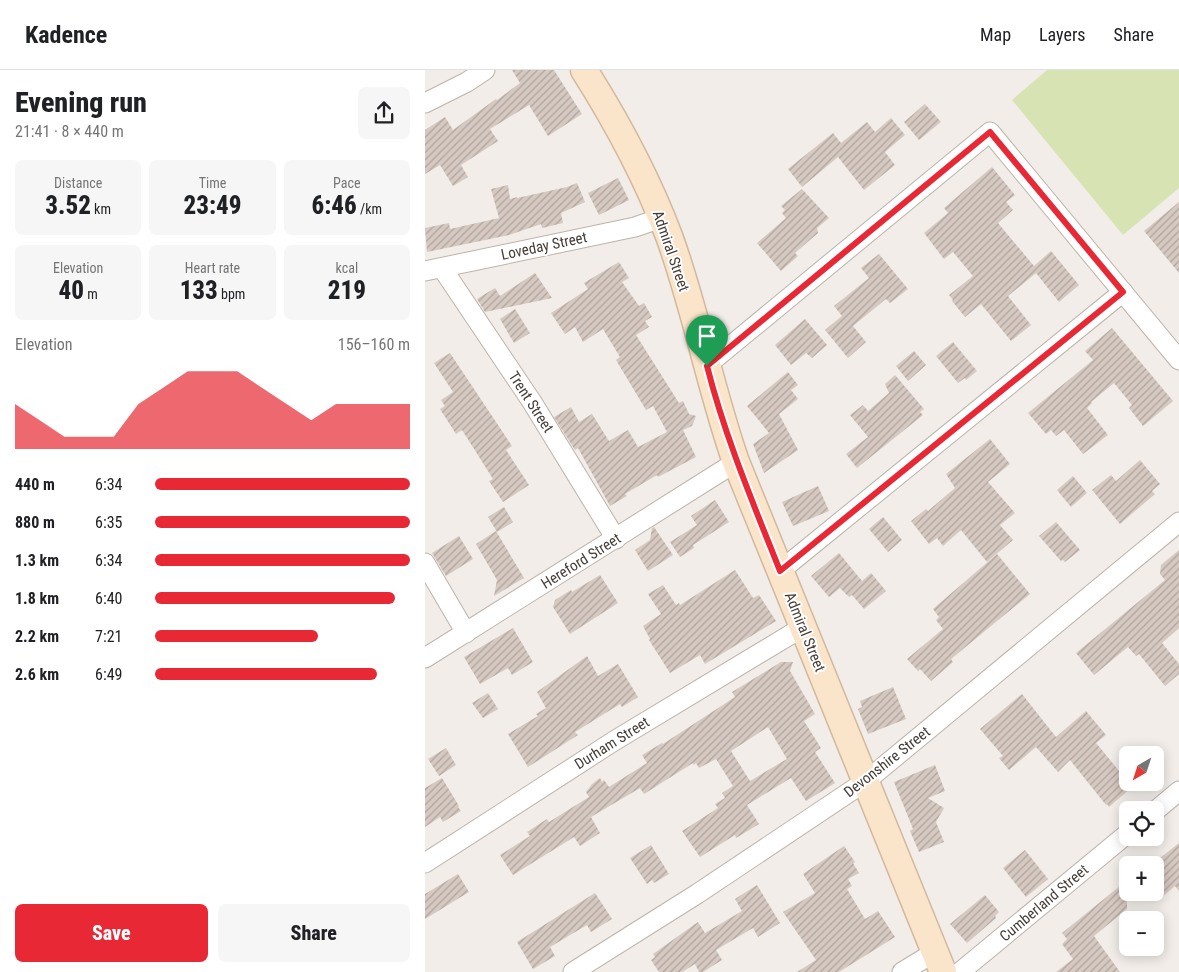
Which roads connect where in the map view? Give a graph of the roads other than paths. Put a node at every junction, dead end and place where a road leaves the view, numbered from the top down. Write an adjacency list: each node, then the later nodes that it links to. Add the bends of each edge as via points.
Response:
1 (485, 70): 3 (street)
2 (583, 70): 5 (main road, Admiral Street, via 632,154)
3 (463, 76): 4 (street)
4 (425, 103)
5 (661, 218): 6 (street, Loveday Street, via 635,227); 9 (main road, Admiral Street, via 678,264)
6 (434, 269): 12 (street, Trent Street, via 532,402)
7 (1123, 292): 8 (street); 9 (street, via 990,132); 14 (street)
8 (1179, 360)
9 (707, 366): 10 (main road, Admiral Street)
10 (736, 462): 12 (street, Hereford Street); 14 (main road, Admiral Street)
11 (1179, 522): 18 (street, Devonshire Street)
12 (616, 539): 16 (street, Hereford Street)
13 (425, 563): 16 (street)
14 (780, 571): 15 (main road, Admiral Street)
15 (803, 627): 18 (main road, Admiral Street); 22 (street, Durham Street, via 614,741)
16 (466, 633): 17 (street, Hereford Street)
17 (425, 658)
18 (866, 781): 23 (main road, Admiral Street); 24 (street, Devonshire Street)
19 (1179, 791): 20 (street)
20 (1164, 804)
21 (1119, 841): 26 (street, Cumberland Street)
22 (425, 863)
23 (939, 962): 25 (street)
24 (573, 972)
25 (902, 972)
26 (960, 972)

